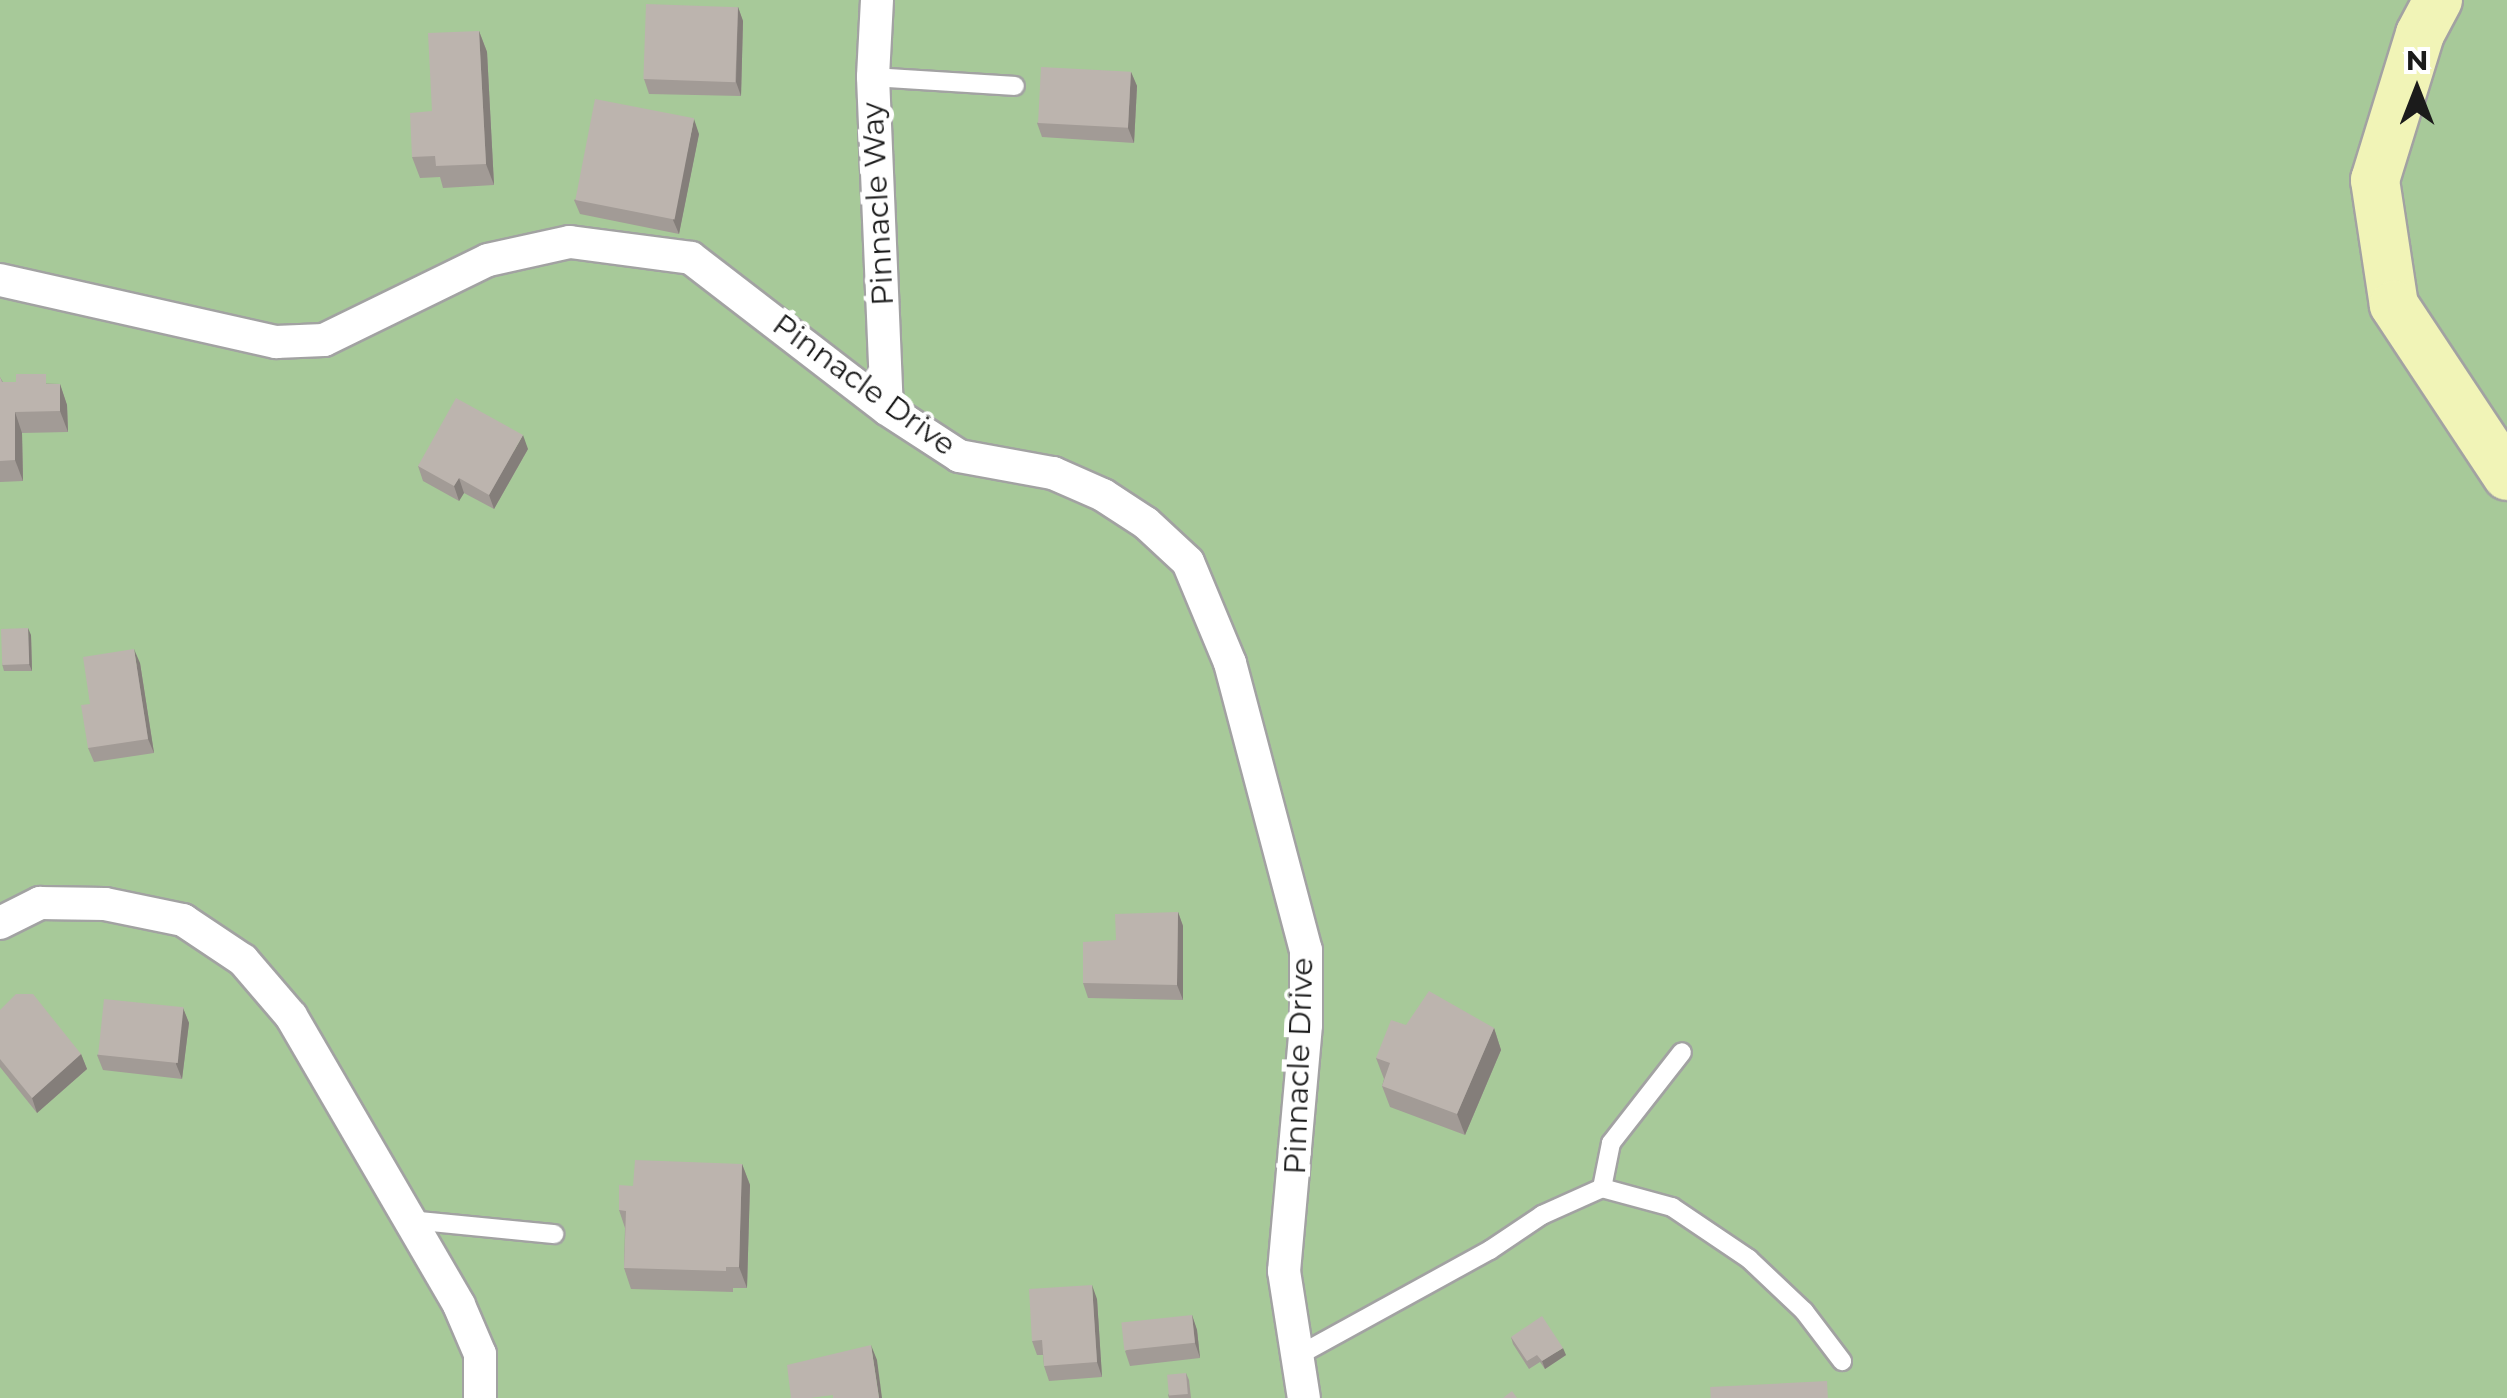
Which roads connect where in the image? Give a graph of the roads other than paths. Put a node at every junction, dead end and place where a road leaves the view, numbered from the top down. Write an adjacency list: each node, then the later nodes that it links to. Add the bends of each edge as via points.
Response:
1 (877, 0): 3 (street, Pinnacle Way)
2 (2438, 0): 7 (street, via 2420,34 2386,144 2378,198 2394,305)
3 (873, 77): 4 (lane); 6 (street, Pinnacle Way)
4 (1015, 86)
5 (0, 280): 6 (street, Pinnacle Drive, via 276,342 324,340 488,260 570,242 691,258)
6 (887, 409): 13 (street, Pinnacle Drive, via 959,456 1052,474 1103,496 1146,523 1188,562 1230,663 1306,950 1305,1043 1284,1271)
7 (2507, 476)
8 (0, 923): 11 (street, via 40,903 105,904 183,920 243,960 290,1016)
9 (1682, 1052): 10 (lane, via 1612,1143)
10 (1602, 1188): 13 (lane, via 1542,1215); 14 (lane, via 1672,1208 1749,1259 1804,1311)
11 (408, 1220): 12 (lane); 15 (street, via 480,1354)
12 (554, 1234)
13 (1299, 1355): 16 (street, Pinnacle Drive)
14 (1842, 1361)
15 (480, 1398)
16 (1304, 1398)

